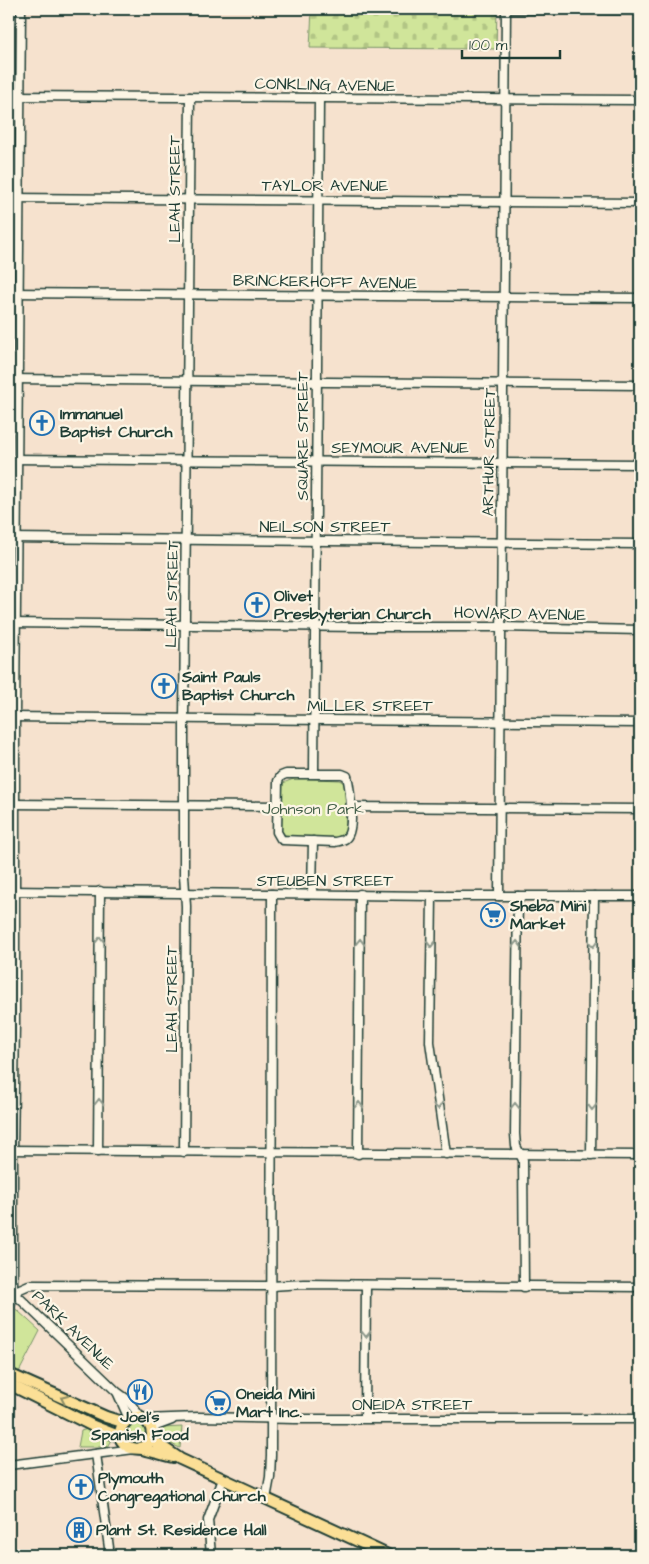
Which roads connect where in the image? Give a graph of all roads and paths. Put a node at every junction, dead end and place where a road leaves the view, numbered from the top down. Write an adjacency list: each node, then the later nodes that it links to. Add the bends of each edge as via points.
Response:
1 (21, 9): 5 (street)
2 (506, 9): 3 (street); 8 (street, ARTHUR STREET)
3 (640, 10)
4 (9, 96): 5 (street, CONKLING AVENUE)
5 (20, 96): 6 (street, CONKLING AVENUE); 11 (street)
6 (190, 97): 7 (street, CONKLING AVENUE); 12 (street, LEAH STREET)
7 (319, 99): 8 (street, CONKLING AVENUE); 13 (street, SQUARE STREET)
8 (505, 100): 9 (street, CONKLING AVENUE); 14 (street, ARTHUR STREET)
9 (640, 100)
10 (9, 198): 11 (street, TAYLOR AVENUE)
11 (19, 198): 12 (street, TAYLOR AVENUE); 17 (street)
12 (190, 199): 13 (street, TAYLOR AVENUE); 18 (street, LEAH STREET)
13 (319, 200): 14 (street, TAYLOR AVENUE); 19 (street, SQUARE STREET)
14 (505, 201): 15 (street, TAYLOR AVENUE); 20 (street, ARTHUR STREET)
15 (640, 203)
16 (9, 293): 17 (street, BRINCKERHOFF AVENUE)
17 (19, 293): 18 (street, BRINCKERHOFF AVENUE); 23 (street)
18 (188, 295): 19 (street, BRINCKERHOFF AVENUE); 24 (street, LEAH STREET)
19 (317, 296): 20 (street, BRINCKERHOFF AVENUE); 25 (street, SQUARE STREET)
20 (504, 298): 21 (street, BRINCKERHOFF AVENUE); 26 (street, ARTHUR STREET)
21 (640, 298)
22 (9, 379): 23 (street)
23 (18, 379): 24 (street); 28 (street)
24 (188, 381): 25 (street); 29 (street, LEAH STREET)
25 (317, 382): 26 (street); 30 (street, SQUARE STREET)
26 (503, 384): 27 (street); 31 (street, ARTHUR STREET)
27 (640, 384)
28 (13, 459): 29 (street, SEYMOUR AVENUE); 33 (street)
29 (187, 460): 30 (street, SEYMOUR AVENUE); 34 (street, LEAH STREET)
30 (316, 461): 31 (street, SEYMOUR AVENUE); 35 (street, SQUARE STREET)
31 (502, 462): 32 (street, SEYMOUR AVENUE); 36 (street, ARTHUR STREET)
32 (640, 464)
33 (13, 538): 34 (street, NEILSON STREET); 38 (street)
34 (186, 539): 35 (street, NEILSON STREET); 39 (street, LEAH STREET)
35 (316, 540): 36 (street, NEILSON STREET); 40 (street, SQUARE STREET)
36 (501, 543): 37 (street, NEILSON STREET); 41 (street, ARTHUR STREET)
37 (640, 544)
38 (12, 623): 39 (street, HOWARD AVENUE); 43 (street)
39 (186, 626): 40 (street, HOWARD AVENUE); 44 (street, LEAH STREET)
40 (315, 626): 41 (street, HOWARD AVENUE); 45 (street, SQUARE STREET)
41 (501, 627): 42 (street, HOWARD AVENUE); 46 (street, ARTHUR STREET)
42 (640, 630)
43 (12, 717): 44 (street, MILLER STREET); 49 (street)
44 (184, 719): 45 (street, MILLER STREET); 50 (street, LEAH STREET)
45 (314, 720): 46 (street, MILLER STREET); 48 (street, SQUARE STREET)
46 (500, 722): 47 (street, MILLER STREET); 53 (street, ARTHUR STREET)
47 (640, 722)
48 (314, 773): 51 (street, via 281,776); 52 (street, via 347,776)
49 (12, 804): 50 (street); 56 (street)
50 (184, 805): 51 (street); 58 (street, LEAH STREET)
51 (277, 806): 55 (street, via 277,832 281,839)
52 (351, 807): 53 (street); 55 (street, via 350,832 346,838 335,842)
53 (500, 808): 54 (street); 63 (street, ARTHUR STREET)
54 (640, 810)
55 (313, 841): 60 (street)
56 (12, 891): 57 (street, STEUBEN STREET); 67 (street)
57 (100, 891): 58 (street, STEUBEN STREET); 70 (street, one-way to 57)
58 (185, 893): 59 (street, STEUBEN STREET); 71 (street, LEAH STREET)
59 (272, 894): 60 (street, STEUBEN STREET); 72 (street)
60 (312, 894): 61 (street, STEUBEN STREET)
61 (360, 894): 62 (street, STEUBEN STREET); 73 (street, one-way to 61)
62 (432, 896): 63 (street, STEUBEN STREET); 74 (street, one-way to 74, via 430,1042)
63 (498, 896): 64 (street, STEUBEN STREET)
64 (518, 896): 65 (street, STEUBEN STREET); 75 (street, one-way to 64, via 515,1134)
65 (594, 896): 66 (street, STEUBEN STREET); 76 (street, one-way to 76)
66 (640, 896)
67 (12, 976): 68 (street)
68 (11, 1066): 69 (street)
69 (11, 1150): 70 (street); 82 (street)
70 (98, 1151): 71 (street)
71 (184, 1152): 72 (street)
72 (271, 1153): 73 (street); 79 (street)
73 (358, 1154): 74 (street)
74 (446, 1154): 75 (street)
75 (520, 1154): 76 (street); 80 (street, via 523,1160)
76 (591, 1155): 77 (street)
77 (640, 1155)
78 (366, 1285): 79 (street); 80 (street); 90 (street, one-way to 90)
79 (271, 1286): 82 (street, via 29,1285); 89 (street)
80 (524, 1287): 81 (street)
81 (640, 1287)
82 (11, 1290): 83 (street); 86 (street, PARK AVENUE)
83 (9, 1310)
84 (9, 1374): 92 (main road, one-way to 84, via 106,1417)
85 (9, 1384): 94 (main road)
86 (117, 1392): 88 (street, PARK AVENUE); 92 (street, PARK AVENUE)
87 (183, 1417): 88 (street, ONEIDA STREET); 89 (street, ONEIDA STREET); 93 (street, ONEIDA STREET, via 156,1426)
88 (142, 1418): 92 (main road); 93 (main road, via 150,1425)
89 (270, 1418): 90 (street, ONEIDA STREET); 101 (street, via 270,1477)
90 (366, 1418): 91 (street, ONEIDA STREET)
91 (640, 1419)
92 (127, 1420): 94 (main road, via 121,1428)
93 (152, 1435): 95 (main road, via 148,1444); 98 (main road, via 155,1442)
94 (121, 1438): 95 (main road, via 124,1444); 96 (street, via 121,1445)
95 (137, 1449): 96 (street); 98 (main road)
96 (111, 1452): 97 (street)
97 (96, 1454): 99 (street); 102 (street)
98 (180, 1459): 100 (main road)
99 (9, 1465)
100 (223, 1479): 101 (main road); 103 (street, via 208,1520)
101 (266, 1499): 104 (main road)
102 (110, 1555)
103 (211, 1555)
104 (388, 1555)

